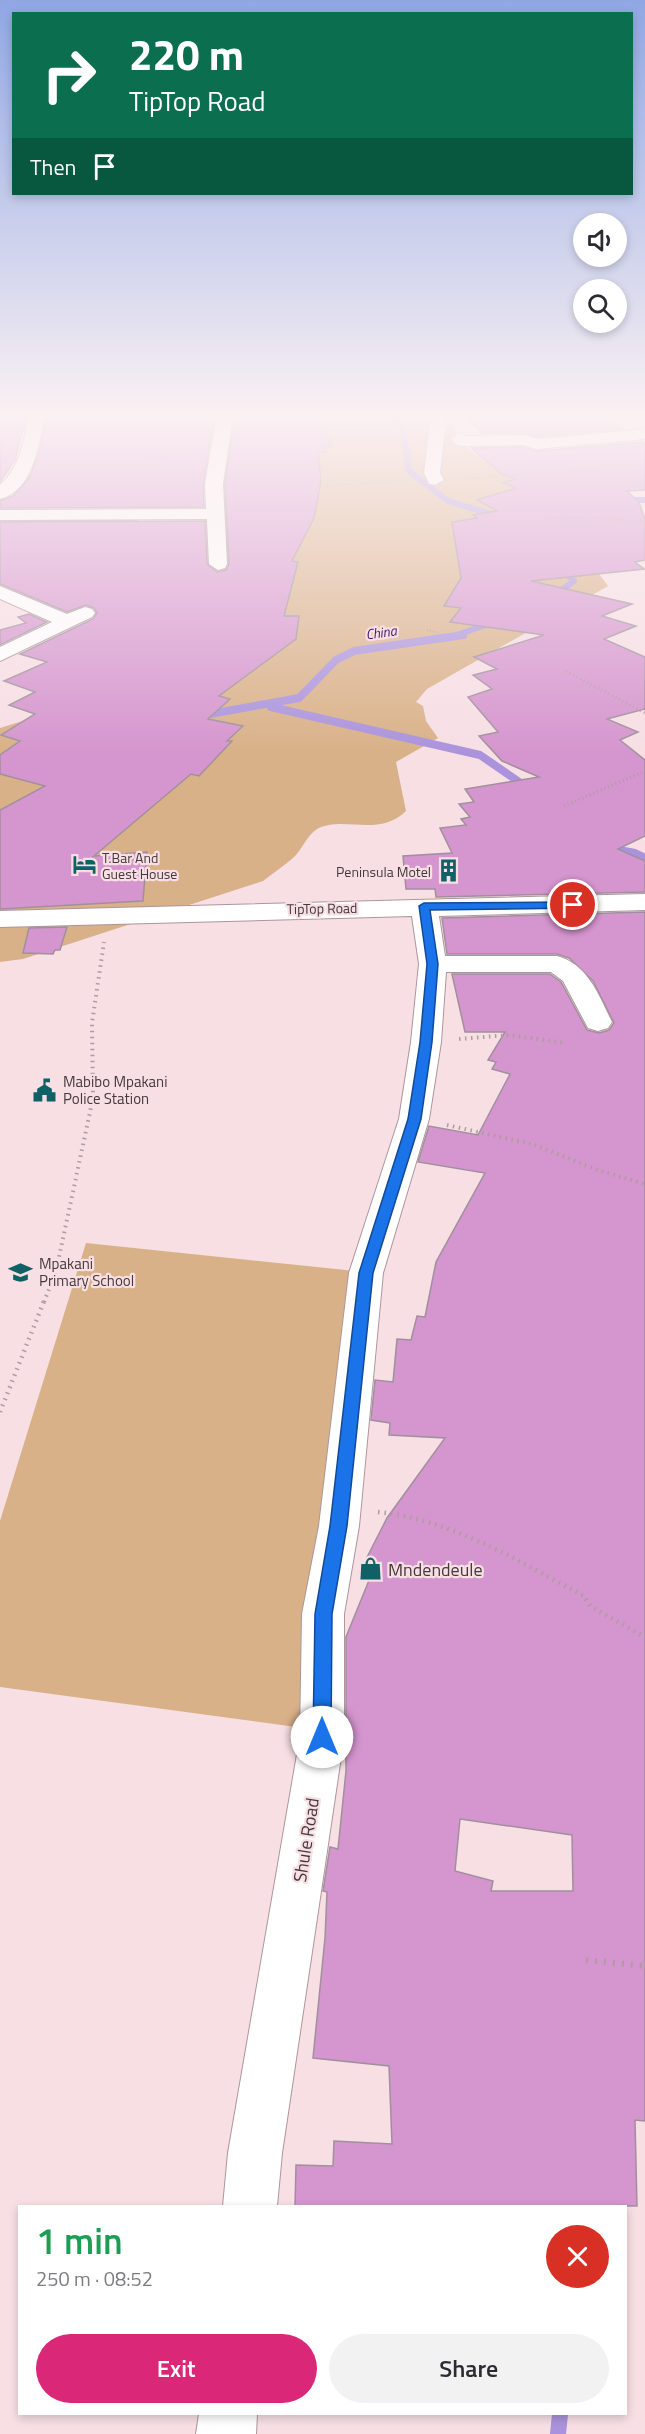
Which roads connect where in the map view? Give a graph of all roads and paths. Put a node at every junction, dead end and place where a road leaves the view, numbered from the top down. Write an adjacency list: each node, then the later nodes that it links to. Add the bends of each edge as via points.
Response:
1 (216, 528): 2 (street)
2 (218, 564)
3 (0, 592): 6 (street, via 76,617)
4 (427, 630): 5 (path)
5 (439, 633)
6 (0, 655)
7 (566, 671): 8 (path)
8 (645, 713)
9 (645, 771): 10 (path)
10 (564, 806)
11 (645, 902): 12 (street, TipTop Road)
12 (424, 906): 13 (street, TipTop Road); 15 (street, Shule Road)
13 (111, 913): 14 (street, TipTop Road); 21 (path, via 92,1023 93,1098 56,1271)
14 (0, 919)
15 (433, 964): 16 (street, via 557,964 574,976); 17 (street, Shule Road)
16 (598, 1022)
17 (426, 1042): 18 (path, via 509,1035); 19 (street, Shule Road)
18 (566, 1043)
19 (414, 1119): 20 (path, via 536,1145); 22 (street, Shule Road, via 366,1273)
20 (645, 1184)
21 (0, 1412)
22 (339, 1526): 23 (path, via 372,1512 412,1516 553,1579 584,1596 590,1606); 26 (street, Shule Road, via 323,1614 322,1737 255,2153)
23 (645, 1637)
24 (586, 1960): 25 (path)
25 (645, 1966)
26 (250, 2205)
27 (228, 2415): 28 (street)
28 (226, 2434)

